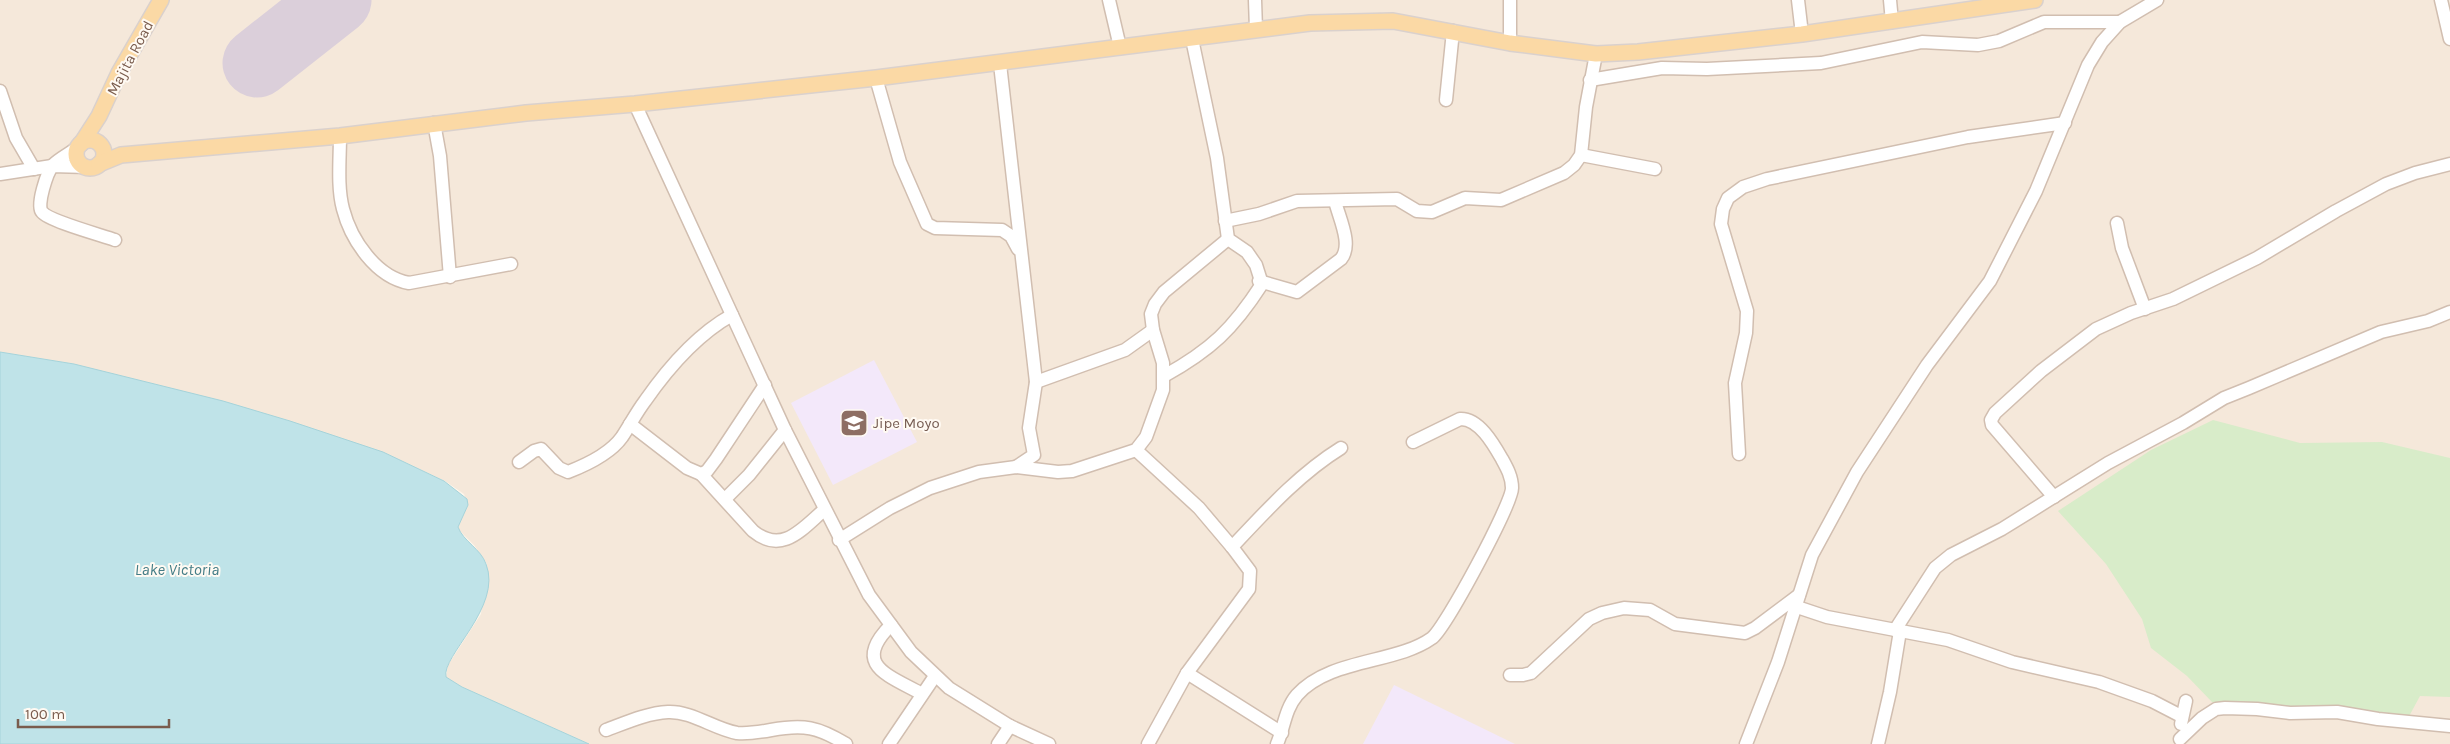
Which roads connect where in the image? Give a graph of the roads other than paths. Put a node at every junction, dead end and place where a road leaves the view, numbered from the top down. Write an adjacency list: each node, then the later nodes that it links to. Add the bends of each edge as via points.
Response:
1 (161, 0): 27 (main road, Majita Road, via 119,73)
2 (1108, 0): 19 (street)
3 (1255, 0): 13 (street)
4 (1510, 0): 18 (street)
5 (1798, 0): 15 (street)
6 (1890, 0): 11 (street)
7 (2028, 0): 10 (main road)
8 (2157, 0): 12 (street)
9 (2441, 0): 17 (street)
10 (1985, 4): 11 (main road)
11 (1892, 22): 15 (main road)
12 (2120, 22): 23 (street, via 2044,22 1999,41 1978,45 1922,42 1821,63 1662,68); 29 (street, via 2088,65)
13 (1256, 29): 14 (main road, via 1393,21); 16 (main road)
14 (1453, 31): 18 (main road); 25 (street)
15 (1802, 34): 20 (main road)
16 (1192, 39): 19 (main road); 42 (street, via 1217,158)
17 (2450, 39)
18 (1510, 43): 20 (main road)
19 (1120, 47): 21 (main road)
20 (1596, 54): 23 (street)
21 (1000, 64): 22 (main road); 46 (street)
22 (876, 78): 26 (main road); 46 (street, via 900,162 927,224 935,228 1007,232)
23 (1590, 80): 34 (street)
24 (0, 92): 38 (street, via 16,138)
25 (1446, 100)
26 (635, 104): 28 (main road); 52 (street)
27 (99, 116): 31 (main road); 32 (main road)
28 (434, 123): 30 (main road); 48 (street)
29 (2065, 123): 62 (street, via 1968,137 1813,168 1743,187 1728,198 1722,209 1721,224 1747,311 1746,333 1734,383); 71 (street, via 2036,192 1994,274 1927,365 1857,472 1812,555)
30 (340, 136): 33 (main road); 48 (street, via 343,208 351,230 365,252 380,270 396,281 409,283)
31 (80, 145): 32 (main road, via 86,140); 36 (street); 37 (main road, via 78,159)
32 (100, 145): 33 (main road); 37 (main road, via 104,154)
33 (121, 155): 37 (main road)
34 (1581, 156): 39 (street); 41 (street, via 1564,173 1501,200 1465,198 1432,212 1423,212 1398,199)
35 (2450, 164): 50 (street, via 2386,184 2257,258)
36 (52, 166): 37 (street); 38 (street); 45 (street, via 38,202 40,211 61,222)
37 (93, 166)
38 (34, 169): 40 (street)
39 (1655, 169)
40 (0, 174)
41 (1335, 202): 42 (street, via 1297,201); 49 (street, via 1346,244 1346,253 1341,259 1297,292)
42 (1225, 221): 44 (street)
43 (2117, 223): 50 (street, via 2122,248)
44 (1228, 239): 49 (street, via 1247,252 1256,265); 53 (street, via 1160,298 1151,314)
45 (115, 240)
46 (1021, 256): 55 (street)
47 (511, 264): 48 (street)
48 (450, 277)
49 (1259, 281): 54 (street, via 1262,284 1242,315 1223,336 1204,352)
50 (2145, 309): 66 (street, via 2111,321 2081,339 1995,413 1992,425 1998,434)
51 (2450, 312): 66 (street, via 2428,321 2381,332 2224,398)
52 (732, 315): 56 (street); 57 (street, via 713,326 676,361)
53 (1153, 330): 54 (street); 55 (street, via 1125,350)
54 (1164, 376): 61 (street, via 1159,403 1146,437)
55 (1036, 382): 64 (street, via 1029,428 1034,455)
56 (765, 385): 58 (street); 65 (street, via 716,459)
57 (630, 424): 63 (street, via 621,439 604,453 568,472 559,468 541,449); 65 (street, via 687,468)
58 (785, 430): 67 (street); 68 (street)
59 (1413, 442): 83 (street, via 1460,419 1474,423 1498,452 1509,472 1512,489 1507,506 1457,601 1433,637 1405,650 1333,672 1308,686 1288,709)
60 (1341, 448): 70 (street, via 1301,478)
61 (1136, 450): 64 (street, via 1072,471); 70 (street, via 1199,508)
62 (1739, 454)
63 (518, 462)
64 (1016, 467): 69 (street, via 979,472 930,488)
65 (701, 474): 67 (street)
66 (2054, 497): 73 (street, via 1951,555 1930,576)
67 (725, 499): 68 (street, via 752,531 772,541 790,538)
68 (824, 510): 69 (street)
69 (839, 540): 72 (street, via 869,595)
70 (1232, 547): 74 (street, via 1250,571 1249,590)
71 (1798, 601): 73 (street, via 1827,617); 75 (street, via 1746,633 1675,624 1637,607 1602,613 1575,630 1531,672); 90 (street)
72 (891, 625): 76 (street); 77 (street, via 875,643 874,661 882,670)
73 (1897, 631): 79 (street, via 1948,640 2012,662 2125,690); 91 (street, via 1890,692)
74 (1187, 673): 83 (street); 89 (street)
75 (1510, 675)
76 (935, 676): 77 (street); 80 (street, via 961,697)
77 (922, 694): 86 (street)
78 (2186, 701): 79 (street)
79 (2181, 716): 84 (street)
80 (1010, 726): 87 (street); 88 (street)
81 (2450, 726): 84 (street, via 2337,712 2290,713 2225,708 2216,709 2202,718)
82 (606, 730): 85 (street, via 669,712 744,733 811,726)
83 (1279, 739)
84 (2179, 741)
85 (846, 744)
86 (889, 744)
87 (998, 744)
88 (1049, 744)
89 (1148, 744)
90 (1746, 744)
91 (1878, 744)

